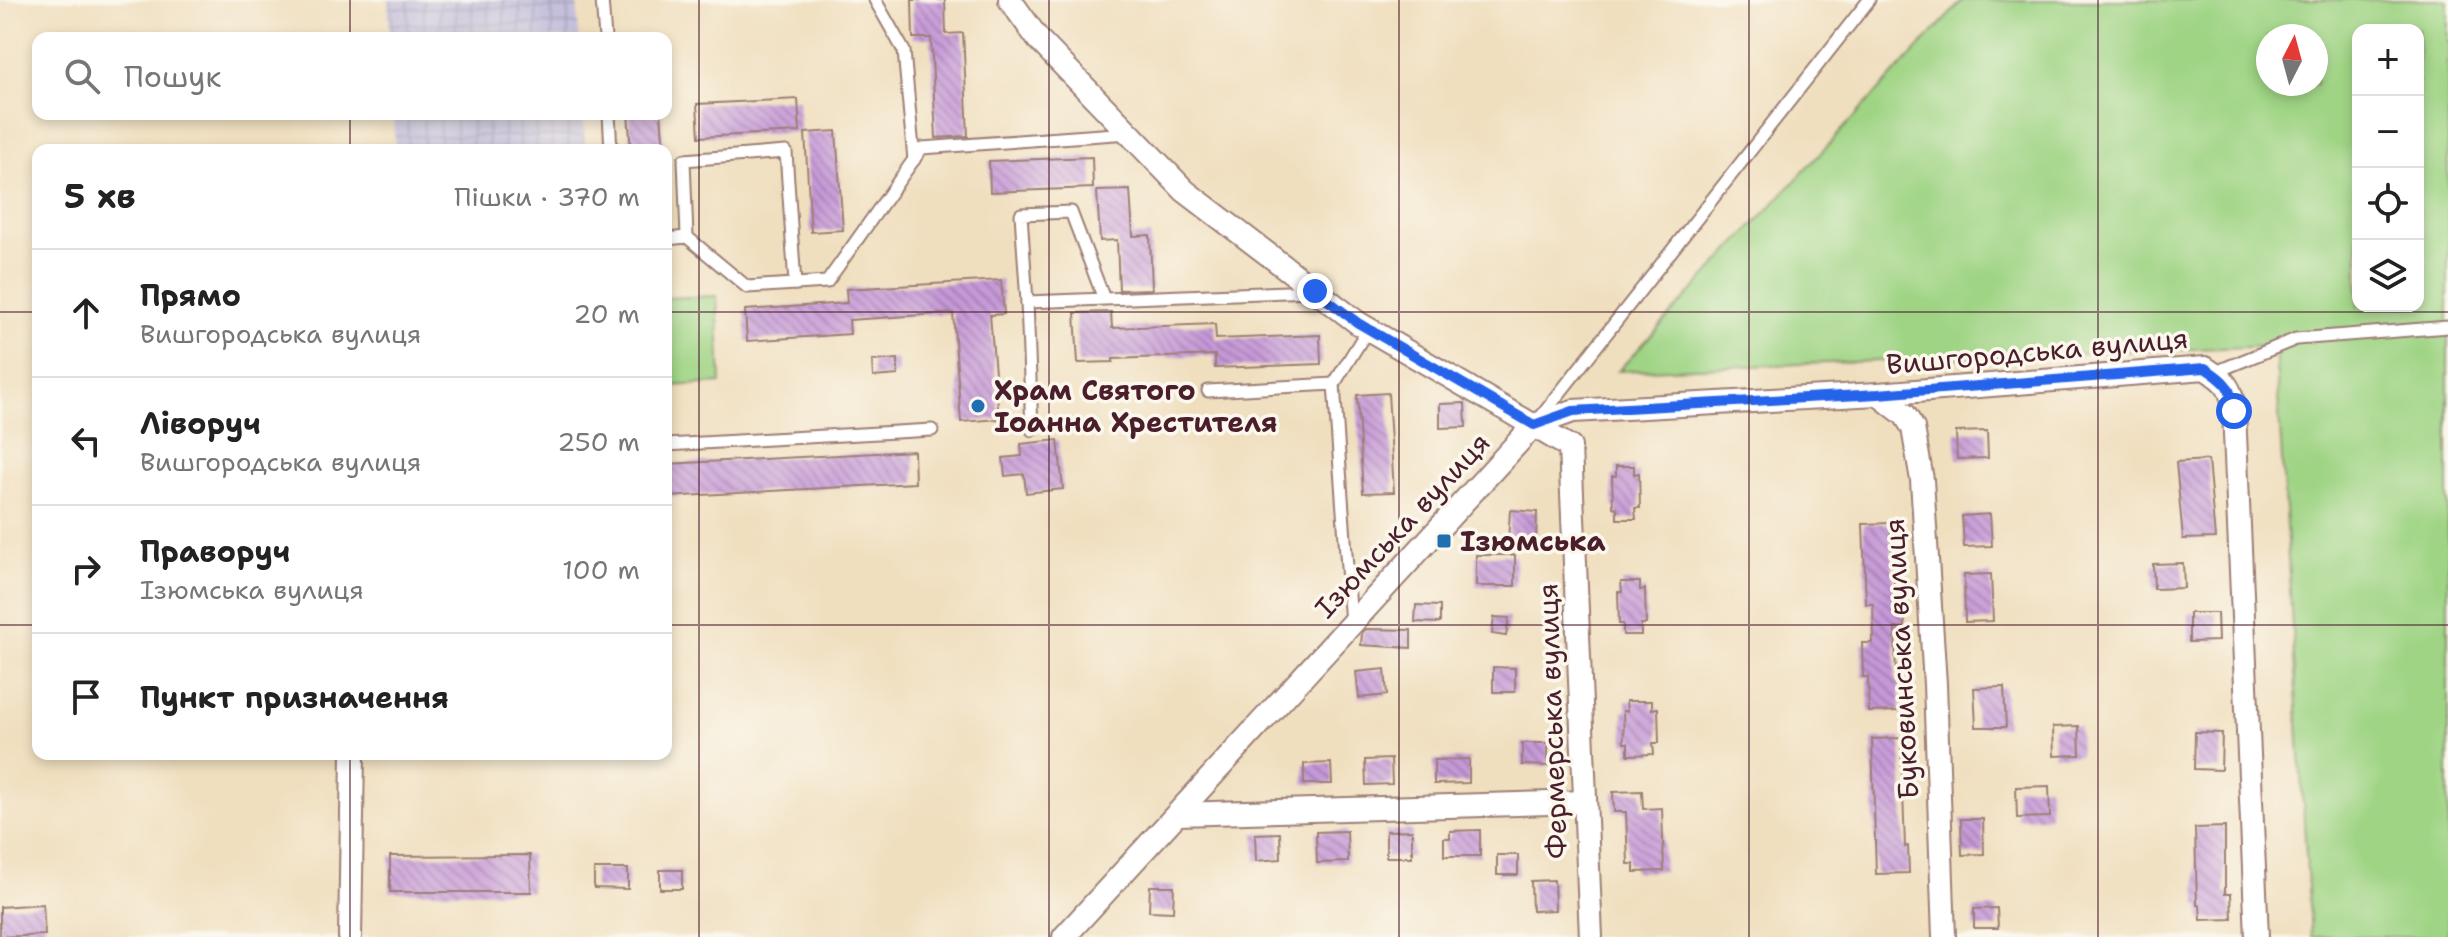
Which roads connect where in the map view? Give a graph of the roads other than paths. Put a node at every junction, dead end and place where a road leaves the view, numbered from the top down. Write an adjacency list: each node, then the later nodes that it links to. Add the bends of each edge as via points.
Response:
1 (602, 0): 5 (lane)
2 (875, 0): 9 (lane, via 904,51)
3 (1010, 0): 7 (street, Ізюмська вулиця, via 1038,39)
4 (1869, 0): 22 (lane)
5 (605, 32)
6 (609, 120): 8 (lane)
7 (1129, 133): 9 (lane, via 922,148); 13 (street, Ізюмська вулиця, via 1185,191)
8 (611, 144)
9 (914, 160): 12 (lane, via 827,282)
10 (687, 237): 11 (lane); 12 (lane, via 747,287); 12 (lane, via 684,160 786,152)
11 (672, 238)
12 (795, 284)
13 (1315, 291): 14 (lane); 17 (street, Ізюмська вулиця)
14 (1104, 299): 15 (lane); 15 (lane, via 1071,212 1021,214)
15 (1027, 302): 24 (lane)
16 (2448, 327): 18 (lane, via 2296,339)
17 (1368, 329): 19 (lane); 22 (street, Ізюмська вулиця)
18 (2213, 373): 21 (street, Вишгородська вулиця, via 2205,368); 34 (street, Вишгородська вулиця, via 2232,392 2234,411)
19 (1334, 384): 20 (lane); 26 (lane)
20 (1208, 391)
21 (1878, 394): 22 (street, Вишгородська вулиця, via 1573,411); 33 (street, Буковинська вулиця, via 1913,428 1922,480)
22 (1534, 425): 26 (street, Ізюмська вулиця); 28 (street, Фермерська вулиця, via 1570,447)
23 (932, 430): 25 (lane)
24 (1032, 430)
25 (672, 445)
26 (1351, 625): 29 (street, Ізюмська вулиця)
27 (353, 760): 30 (street)
28 (1585, 802): 29 (street); 32 (street, Фермерська вулиця)
29 (1178, 814): 31 (street, Ізюмська вулиця)
30 (350, 937)
31 (1064, 937)
32 (1591, 937)
33 (1944, 937)
34 (2257, 937)

